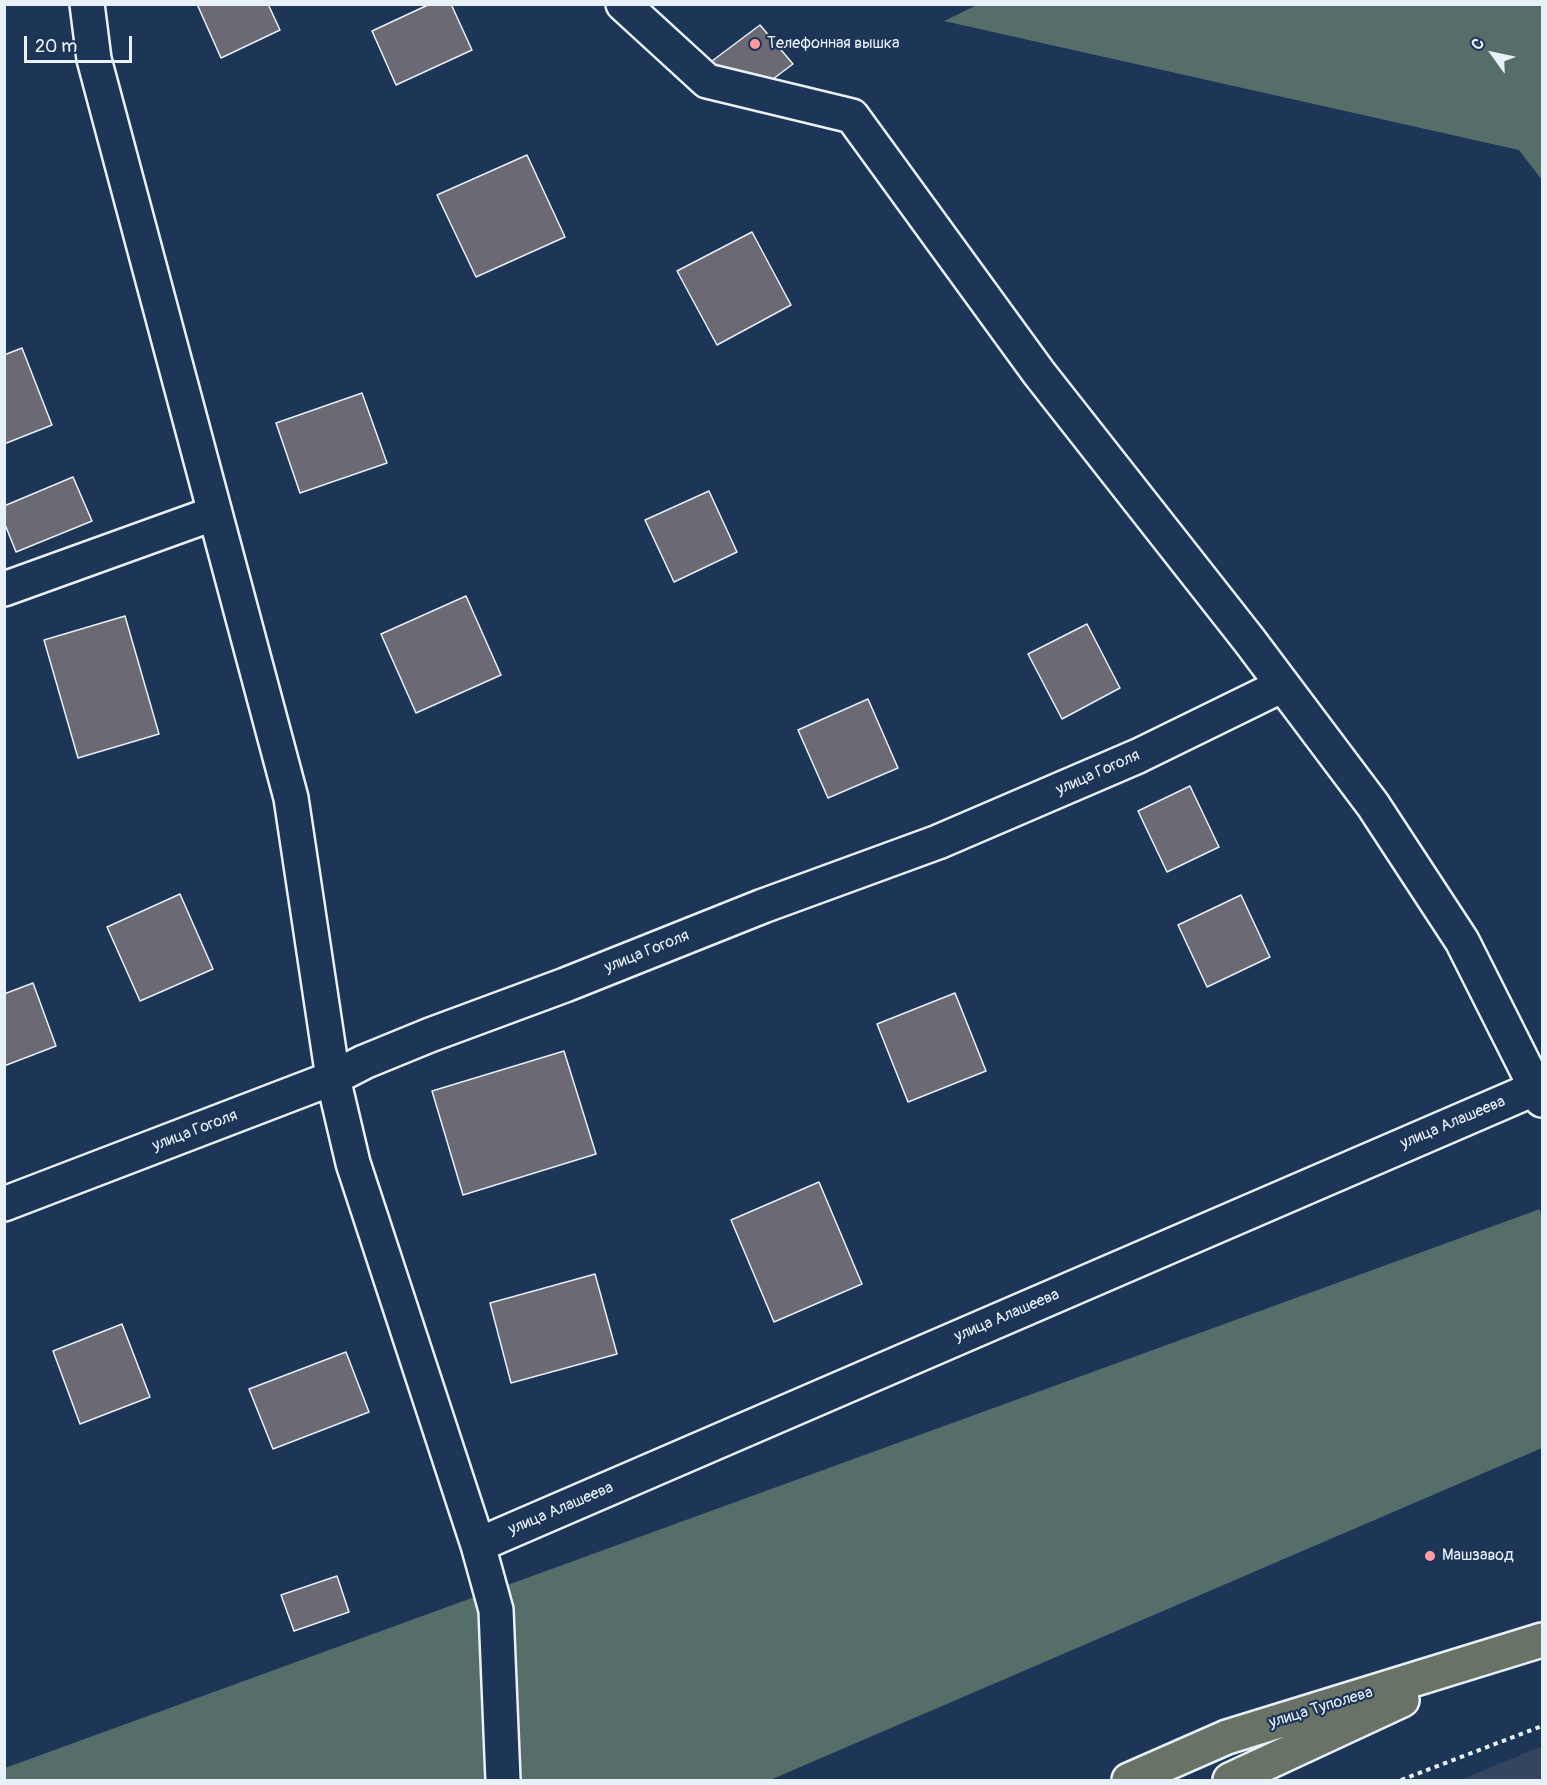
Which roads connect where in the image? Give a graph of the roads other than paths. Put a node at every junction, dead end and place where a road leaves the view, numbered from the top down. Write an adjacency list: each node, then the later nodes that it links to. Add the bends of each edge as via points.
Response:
1 (87, 4): 3 (street, via 94,59)
2 (623, 4): 5 (street, via 707,81 852,116 1039,373)
3 (215, 513): 4 (street); 6 (street, via 291,798)
4 (4, 589)
5 (1283, 685): 6 (street, улица Гоголя, via 1137,756 938,842 430,1035); 7 (street, via 1373,805 1462,941)
6 (333, 1078): 8 (street, улица Гоголя); 9 (street, via 353,1163)
7 (1539, 1094): 9 (street, улица Алашеева)
8 (4, 1204)
9 (478, 1545): 11 (street, via 496,1610)
10 (1530, 1644): 12 (main road, улица Туполева, via 1227,1737); 13 (main road, улица Туполева)
11 (503, 1780)
12 (1129, 1780)
13 (1230, 1780)

